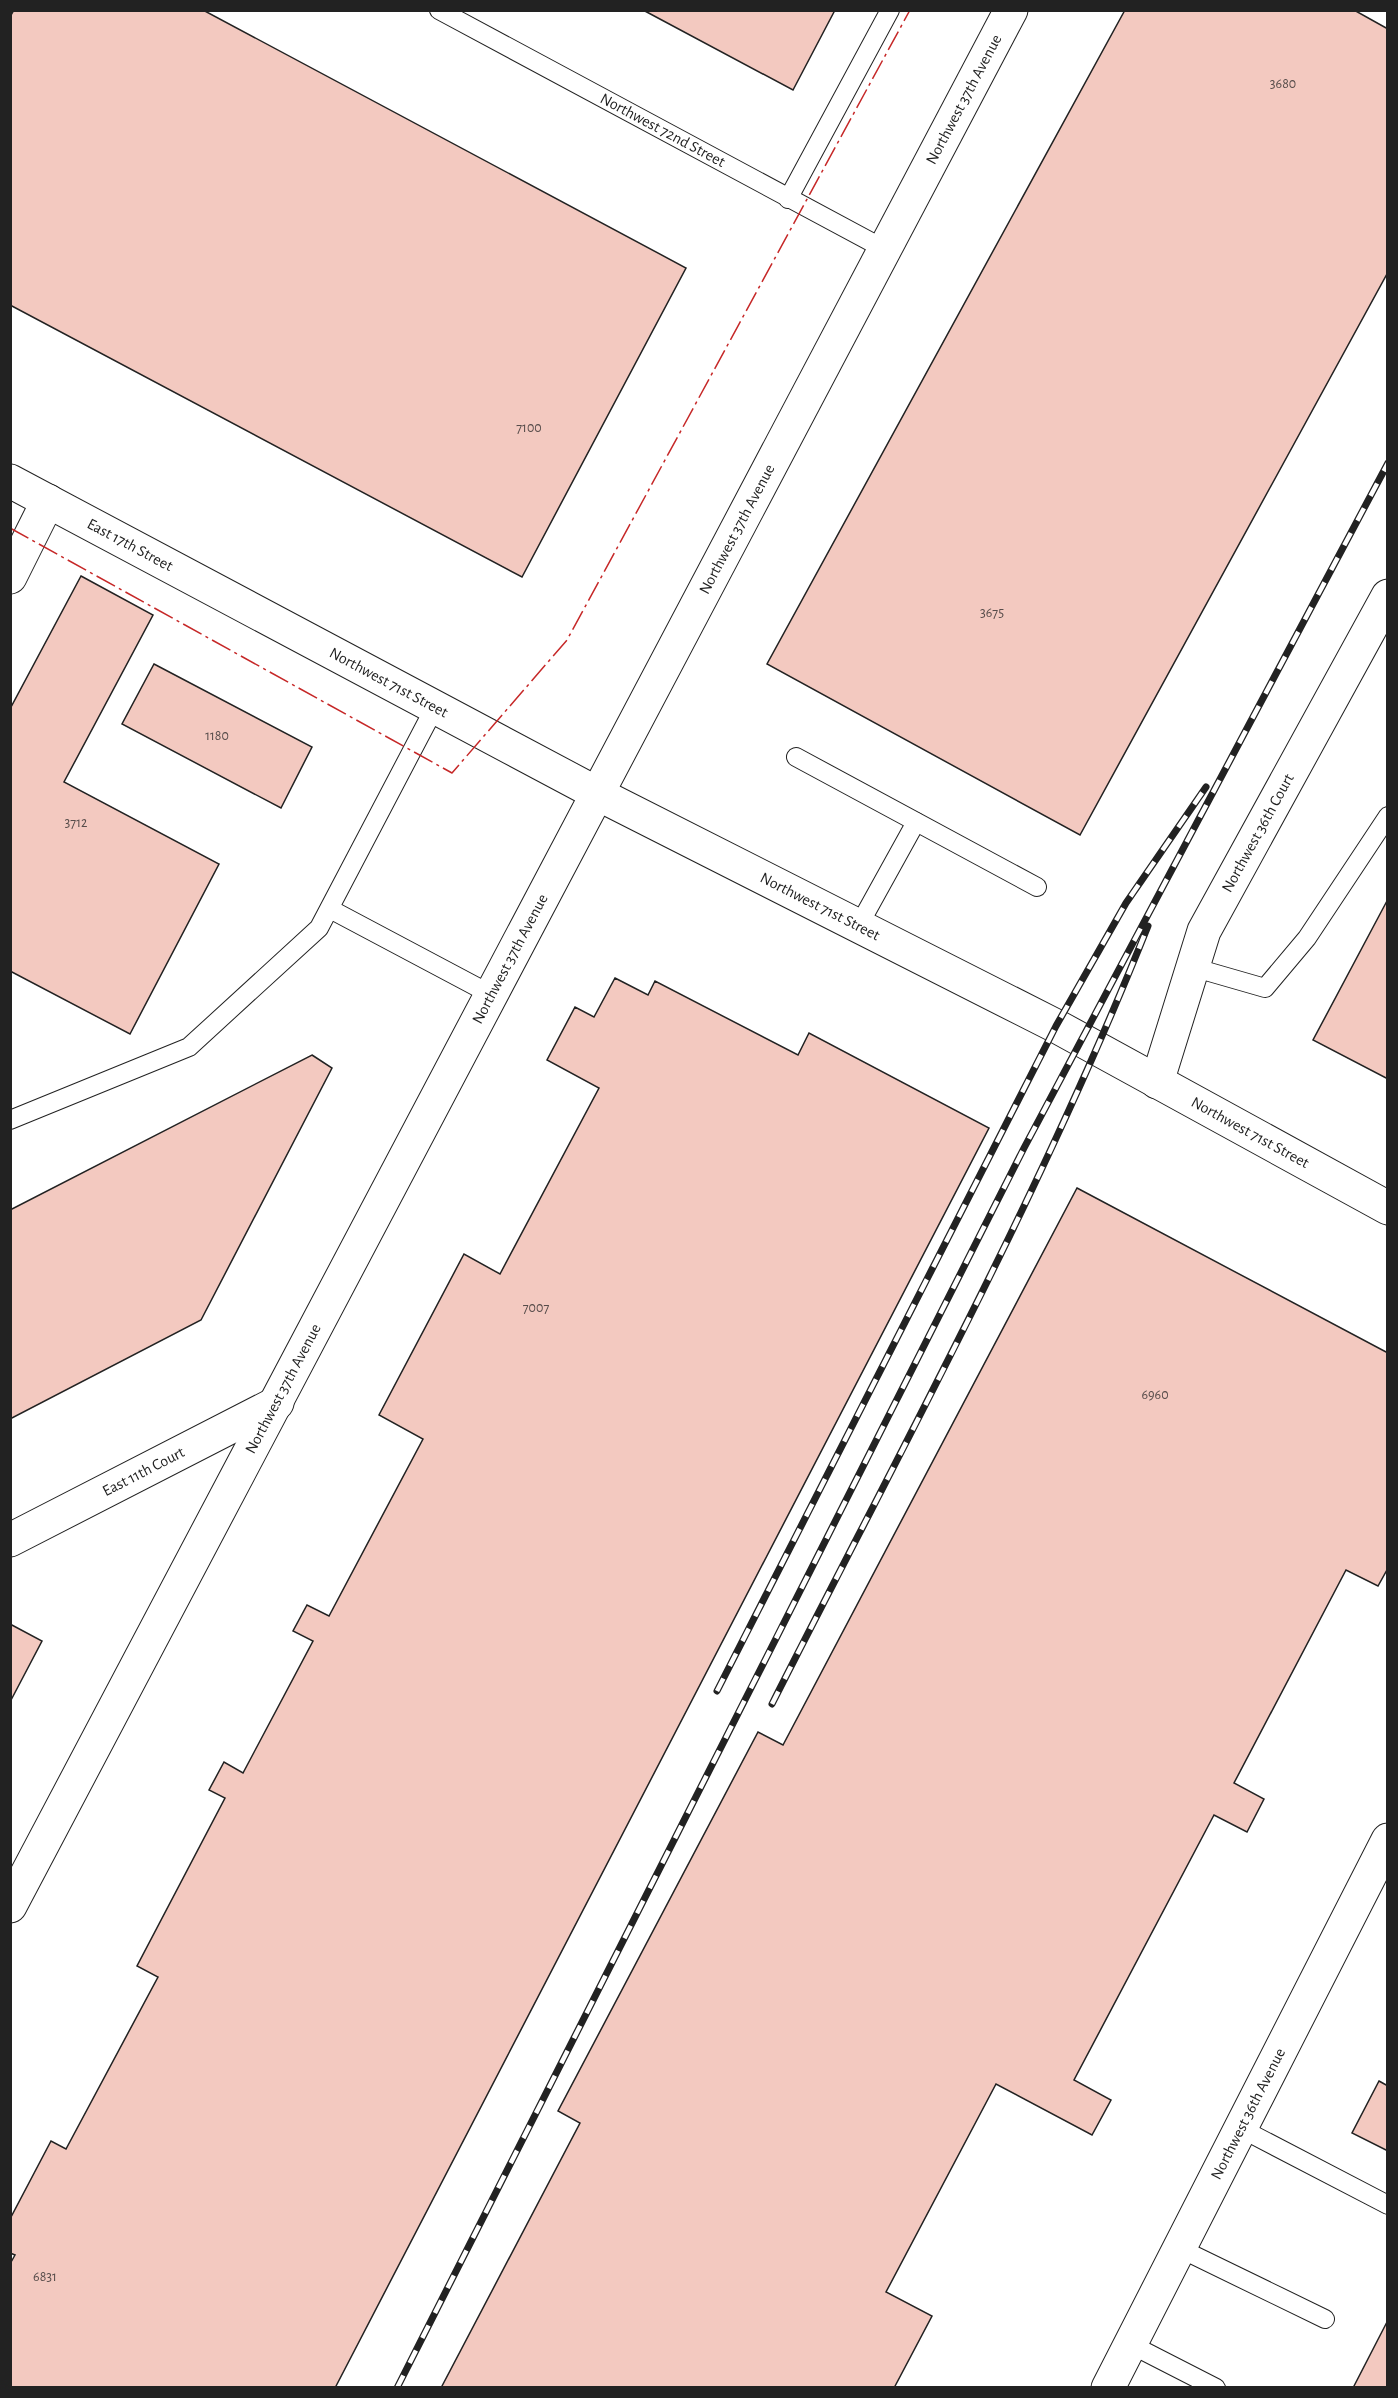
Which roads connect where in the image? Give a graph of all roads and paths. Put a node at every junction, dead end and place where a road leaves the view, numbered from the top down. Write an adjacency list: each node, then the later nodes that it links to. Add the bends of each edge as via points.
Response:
1 (439, 10): 4 (lane, Northwest 72nd Street)
2 (890, 10): 4 (lane)
3 (1011, 10): 5 (street, Northwest 37th Avenue)
4 (788, 199): 5 (lane, Northwest 72nd Street)
5 (886, 250): 13 (street, Northwest 37th Avenue)
6 (10, 481): 7 (street, East 17th Street)
7 (48, 501): 8 (street); 10 (street, East 17th Street)
8 (10, 577)
9 (1385, 607): 19 (street, Northwest 36th Court, via 1203,931)
10 (251, 609): 11 (street, Northwest 71st Street)
11 (435, 707): 13 (street, Northwest 71st Street); 17 (lane)
12 (796, 757): 15 (lane)
13 (598, 794): 18 (street, Northwest 71st Street); 20 (street, Northwest 37th Avenue)
14 (1388, 816): 19 (lane, via 1306,938 1265,988)
15 (916, 822): 16 (lane); 18 (lane)
16 (1037, 886)
17 (330, 909): 20 (lane); 22 (lane, via 319,928 189,1047)
18 (859, 925): 21 (street, Northwest 71st Street)
19 (1192, 967): 21 (street, Northwest 36th Court)
20 (492, 995): 24 (street, Northwest 37th Avenue)
21 (1157, 1082): 23 (street, Northwest 71st Street)
22 (10, 1120)
23 (1388, 1208)
24 (277, 1403): 25 (street, East 11th Court); 27 (street, Northwest 37th Avenue)
25 (10, 1540)
26 (1388, 1840): 28 (street, Northwest 36th Avenue)
27 (10, 1906)
28 (1240, 2128): 29 (lane); 30 (street, Northwest 36th Avenue)
29 (1388, 2205)
30 (1179, 2248): 31 (lane); 32 (street, Northwest 36th Avenue)
31 (1324, 2319)
32 (1130, 2344): 33 (street, Northwest 36th Avenue); 34 (lane)
33 (1108, 2388)
34 (1215, 2388)

